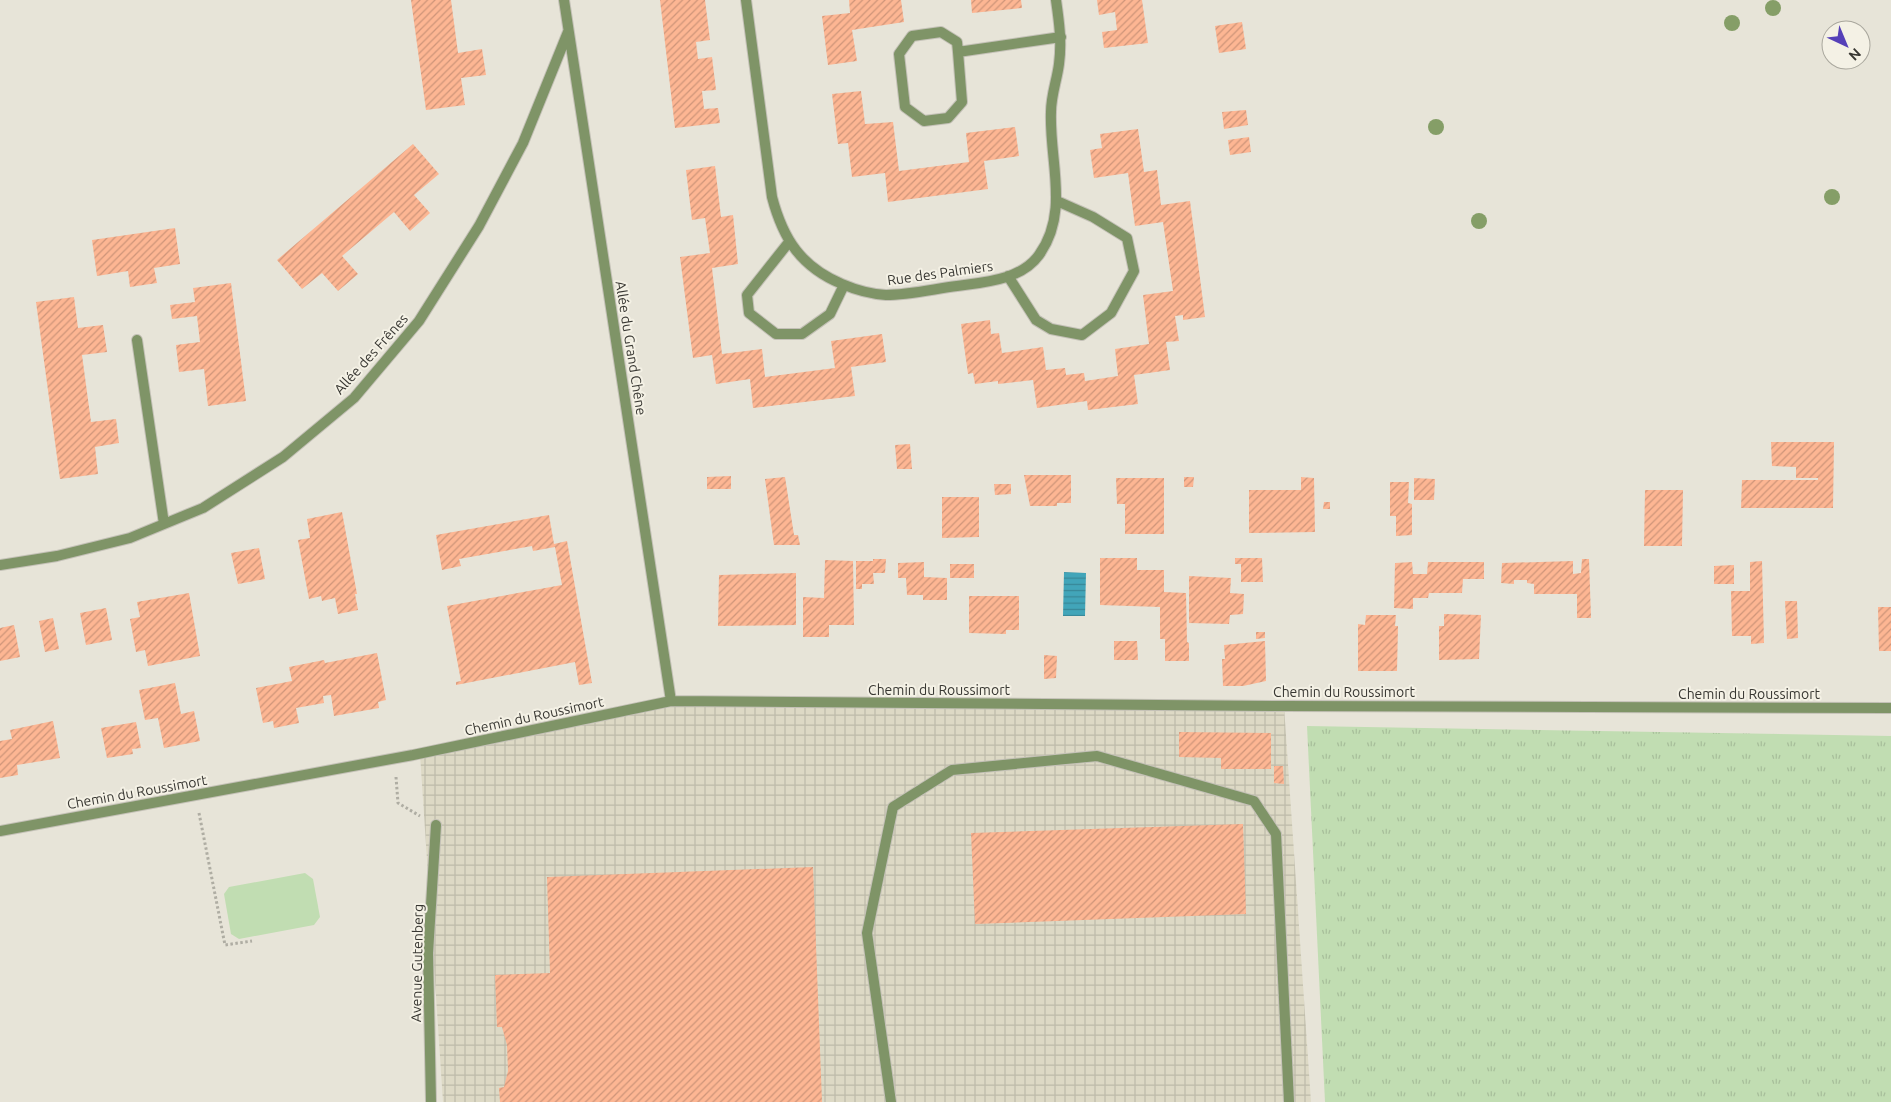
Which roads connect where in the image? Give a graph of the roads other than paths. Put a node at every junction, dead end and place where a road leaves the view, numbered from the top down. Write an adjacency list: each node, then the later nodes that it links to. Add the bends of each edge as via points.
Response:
1 (564, 0): 4 (street, Allée du Grand Chêne)
2 (746, 0): 8 (street, Rue des Palmiers, via 772,197)
3 (1056, 0): 5 (street, Rue des Palmiers)
4 (568, 32): 12 (street, Allée des Frênes, via 523,143 479,226 419,320 354,398 283,458 203,508); 14 (street, Allée du Grand Chêne)
5 (1061, 37): 6 (street); 7 (street, Rue des Palmiers, via 1050,124)
6 (958, 52): 6 (street, via 957,42 941,32 912,36 900,54 905,107 924,121 948,118 962,102)
7 (1057, 201): 9 (street, Rue des Palmiers, via 1054,227 1038,256 1019,272); 9 (street, via 1128,238 1134,271 1111,313 1082,335 1051,329 1036,320)
8 (789, 242): 10 (street, Rue des Palmiers, via 807,264 824,277); 10 (street, via 747,295 749,313 776,334 802,334 830,314)
9 (1008, 276): 10 (street, Rue des Palmiers, via 994,281 886,295)
10 (844, 285)
11 (137, 340): 12 (street)
12 (164, 524): 13 (street, Allée des Frênes, via 130,538 57,556)
13 (0, 565)
14 (671, 701): 15 (street, Chemin du Roussimort); 17 (street, Chemin du Roussimort, via 420,754)
15 (1891, 708)
16 (436, 825): 18 (street, Avenue Gutenberg, via 428,952)
17 (0, 831)
18 (431, 1102)
19 (891, 1102): 20 (street, via 867,933 893,806 952,770 1097,756 1254,801 1276,834)
20 (1288, 1102)

